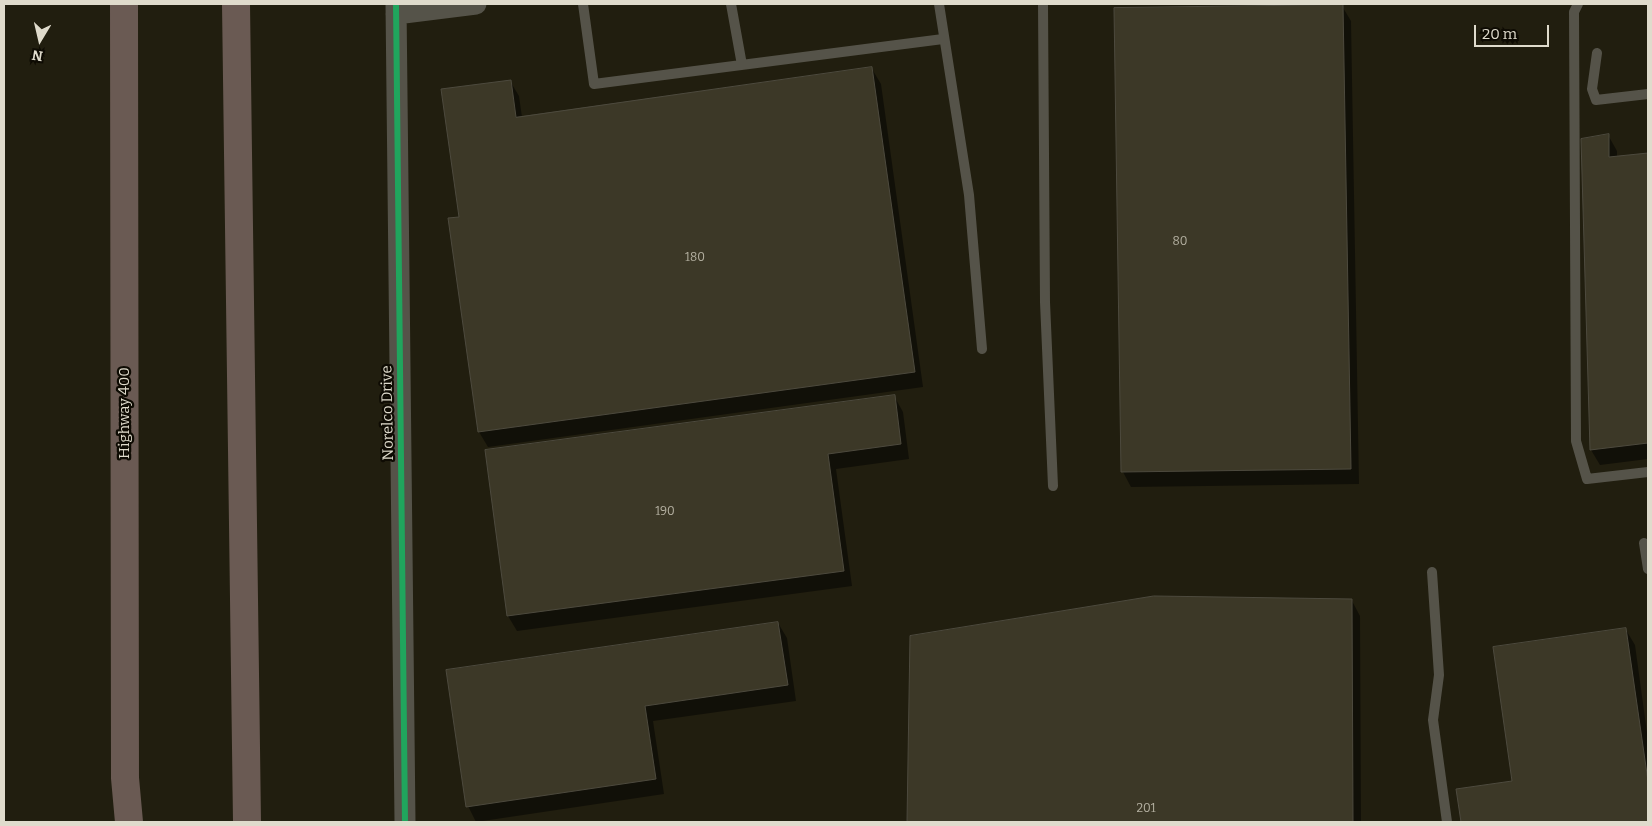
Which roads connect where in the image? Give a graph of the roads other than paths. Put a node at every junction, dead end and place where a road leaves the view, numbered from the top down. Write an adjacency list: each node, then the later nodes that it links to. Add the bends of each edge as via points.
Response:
1 (124, 4): 20 (highway, Highway 400)
2 (236, 4): 23 (highway)
3 (476, 4): 9 (street)
4 (583, 4): 12 (lane, via 594,84)
5 (731, 4): 12 (lane)
6 (939, 4): 10 (lane)
7 (1043, 4): 16 (lane, via 1046,302)
8 (1578, 4): 15 (lane, via 1574,12 1576,441 1587,479)
9 (396, 9): 24 (street, Norelco Drive)
10 (943, 39): 12 (lane); 14 (lane, via 969,196)
11 (1596, 53): 13 (lane, via 1592,89 1596,100)
12 (742, 64)
13 (1648, 94)
14 (982, 349)
15 (1648, 472)
16 (1053, 486)
17 (1644, 542): 18 (lane)
18 (1648, 569)
19 (1432, 572): 25 (lane, via 1439,675 1432,720)
20 (125, 778): 21 (highway); 22 (highway, Highway 400)
21 (122, 822)
22 (129, 822)
23 (247, 822)
24 (405, 822)
25 (1447, 822)

